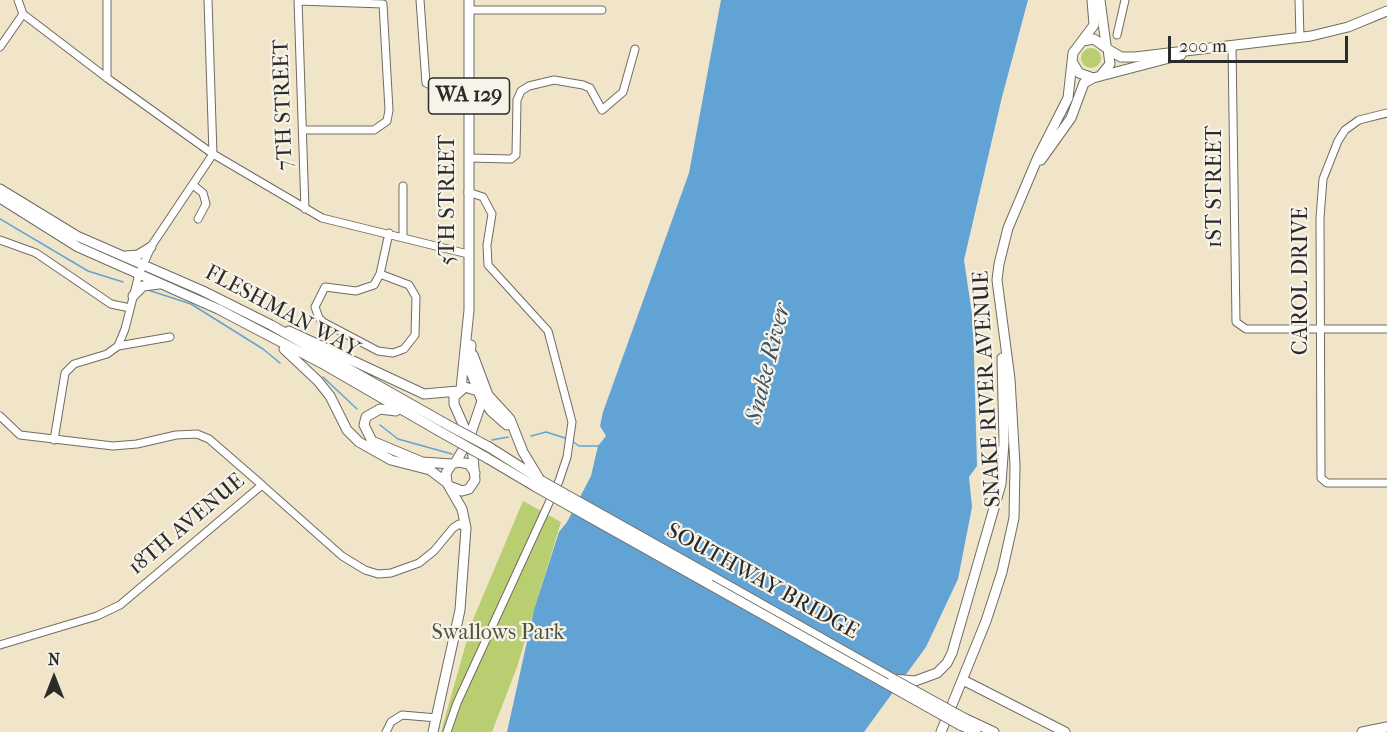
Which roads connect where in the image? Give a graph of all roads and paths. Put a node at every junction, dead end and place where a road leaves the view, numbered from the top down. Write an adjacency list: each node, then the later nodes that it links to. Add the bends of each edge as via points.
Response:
1 (18, 0): 13 (street)
2 (107, 0): 24 (street)
3 (208, 0): 28 (street)
4 (420, 0): 25 (street, via 426,83 438,89)
5 (1092, 0): 16 (main road, via 1094,25)
6 (1100, 0): 19 (main road)
7 (1125, 0): 14 (street)
8 (1299, 0): 15 (street)
9 (298, 1): 27 (street, 7TH STREET); 27 (street, via 383,4 389,110 387,121 374,130)
10 (469, 5): 11 (street); 25 (main road, 5TH STREET / WA 129)
11 (602, 10)
12 (1387, 11): 15 (main road, via 1348,27)
13 (23, 14): 18 (street); 24 (street)
14 (1118, 35)
15 (1300, 38): 17 (main road)
16 (1082, 41): 19 (main road, via 1095,39); 22 (main road)
17 (1233, 46): 21 (main road); 51 (street, 1ST STREET, via 1234,315 1239,326 1246,329)
18 (0, 47)
19 (1107, 48): 21 (main road, via 1126,57); 23 (main road, via 1110,64)
20 (634, 49): 29 (street, via 622,92 603,110 590,88 583,85 554,81 529,86 517,100 516,155 511,159)
21 (1198, 50): 23 (main road)
22 (1072, 60): 23 (main road, via 1079,73); 30 (main road, SNAKE RIVER AVENUE, via 1068,98)
23 (1097, 76): 30 (main road, SNAKE RIVER AVENUE, via 1084,83 1071,118)
24 (107, 78): 28 (street)
25 (469, 89): 29 (main road, 5TH STREET / WA 129)
26 (1387, 113): 51 (street, CAROL DRIVE, via 1352,124 1340,136 1329,158 1320,200)
27 (304, 130): 36 (street, 7TH STREET)
28 (213, 154): 31 (street); 36 (street)
29 (469, 158): 34 (main road, 5TH STREET / WA 129)
30 (1029, 180): 53 (main road, SNAKE RIVER AVENUE, via 1008,228 999,264)
31 (193, 186): 37 (street, via 205,197 204,212); 41 (street)
32 (403, 186): 39 (street)
33 (0, 189): 43 (main road, FLESHMAN WAY, via 77,236)
34 (468, 192): 42 (main road, 5TH STREET / WA 129); 82 (street, via 483,197 492,214 488,265 548,331 572,422 559,481)
35 (0, 198): 44 (main road, FLESHMAN WAY, via 78,247)
36 (305, 209): 38 (street, via 322,218)
37 (198, 219)
38 (388, 233): 39 (street); 45 (street)
39 (403, 237): 42 (street)
40 (0, 240): 48 (street, via 57,265 111,304)
41 (151, 248): 43 (main road, via 138,255); 44 (street)
42 (468, 254): 50 (main road, 5TH STREET / WA 129)
43 (123, 256): 44 (main road, FLESHMAN WAY)
44 (141, 269): 46 (main road, FLESHMAN WAY); 47 (street); 49 (main road, FLESHMAN WAY)
45 (380, 274): 45 (street, via 409,285 416,297 415,335 404,348 393,353 378,351 323,322 316,313 316,302 326,287 363,291 374,285)
46 (164, 284): 47 (main road, via 147,284); 55 (main road, FLESHMAN WAY)
47 (133, 296): 48 (street)
48 (130, 308): 57 (street)
49 (271, 325): 58 (main road, via 424,394); 62 (main road, FLESHMAN WAY)
50 (468, 328): 56 (main road, 5TH STREET); 58 (main road, 5TH STREET)
51 (1320, 328): 52 (street); 67 (street, CAROL DRIVE, via 1321,478 1324,482)
52 (1387, 329)
53 (1003, 332): 75 (main road, via 1001,484 975,576 947,663 920,681); 76 (main road, SNAKE RIVER AVENUE, via 1010,379 1014,518 996,592)
54 (170, 337): 57 (street)
55 (273, 339): 60 (main road, FLESHMAN WAY); 70 (main road, via 318,381 347,430 359,442 391,460 430,470)
56 (471, 345): 59 (main road, 5TH STREET, via 469,367); 63 (main road, via 485,388 510,419)
57 (118, 346): 64 (street, via 107,354 74,364 65,372)
58 (460, 390): 59 (main road, via 468,387); 65 (main road, 5TH STREET, via 454,404 465,429 465,448)
59 (480, 394): 63 (main road); 66 (main road, via 471,433)
60 (405, 412): 62 (main road, FLESHMAN WAY); 65 (main road, via 371,411 364,425 366,433 372,441 413,459)
61 (0, 416): 64 (street, via 20,435)
62 (442, 428): 68 (main road, FLESHMAN WAY, bridge, via 487,458); 68 (main road, FLESHMAN WAY, bridge, via 489,447)
63 (518, 438): 68 (main road)
64 (54, 440): 69 (street, via 113,446 197,434 209,439)
65 (454, 463): 66 (main road, via 469,464); 70 (main road, via 446,473)
66 (475, 473): 71 (main road)
67 (1387, 483)
68 (538, 484): 75 (main road, SOUTHWAY BRIDGE, bridge); 78 (main road, SOUTHWAY BRIDGE, bridge)
69 (262, 485): 73 (street, 18TH AVENUE, via 342,556 378,574 419,562 453,528); 74 (street, 18TH AVENUE, via 120,605 98,616)
70 (448, 485): 71 (main road, via 459,491); 72 (main road)
71 (469, 489): 72 (main road)
72 (462, 509): 73 (main road)
73 (466, 528): 77 (main road, via 460,610)
74 (0, 645)
75 (893, 679): 78 (main road, SOUTHWAY BRIDGE, bridge)
76 (963, 681): 83 (main road, SNAKE RIVER AVENUE); 87 (main road)
77 (437, 718): 80 (street, via 402,715 391,722); 81 (main road)
78 (962, 722): 84 (main road); 85 (main road); 86 (main road)
79 (1387, 727): 88 (main road)
80 (386, 732)
81 (433, 732)
82 (447, 732)
83 (940, 732)
84 (971, 732)
85 (976, 732)
86 (994, 732)
87 (1065, 732)
88 (1362, 732)

